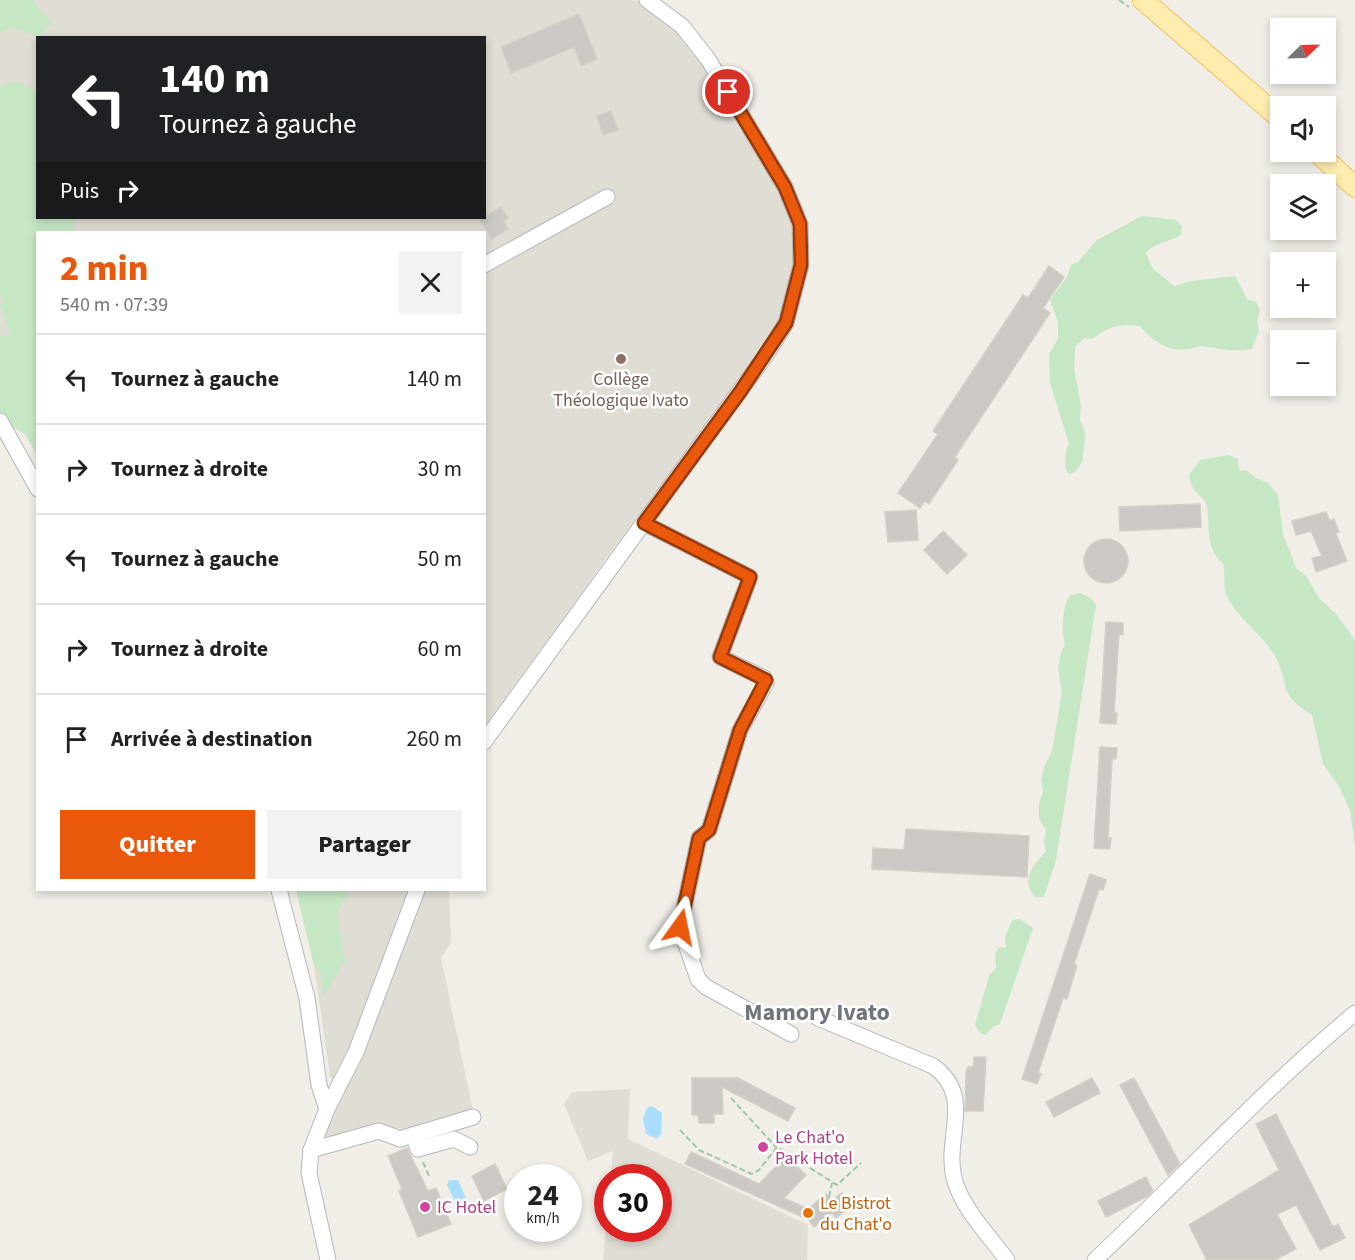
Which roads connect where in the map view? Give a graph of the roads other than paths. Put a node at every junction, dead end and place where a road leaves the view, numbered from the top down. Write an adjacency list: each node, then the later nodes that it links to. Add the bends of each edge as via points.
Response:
1 (647, 0): 10 (street, via 682,26 708,59 785,187 800,224 802,241 801,265 786,323)
2 (1143, 0): 3 (main road)
3 (1270, 110)
4 (1328, 162): 5 (main road)
5 (1355, 187)
6 (607, 197): 7 (street)
7 (486, 264)
8 (0, 421): 9 (street)
9 (36, 485)
10 (644, 523): 11 (street); 16 (street, via 750,577 720,657 764,678 766,683 740,730 709,830 699,838 680,927 698,979 706,987)
11 (486, 739)
12 (279, 891): 17 (street, via 307,998 319,1085)
13 (417, 891): 17 (street, via 356,1052)
14 (1355, 1013): 24 (street, via 1294,1064)
15 (818, 1018): 23 (street, via 944,1074 957,1104 954,1179 970,1211)
16 (791, 1034)
17 (327, 1109): 21 (street)
18 (474, 1117): 19 (street)
19 (412, 1135): 20 (street, via 418,1149 454,1139); 21 (street, via 400,1139 379,1131)
20 (470, 1147)
21 (311, 1150): 22 (street, via 309,1173)
22 (328, 1260)
23 (1007, 1260)
24 (1095, 1260)

